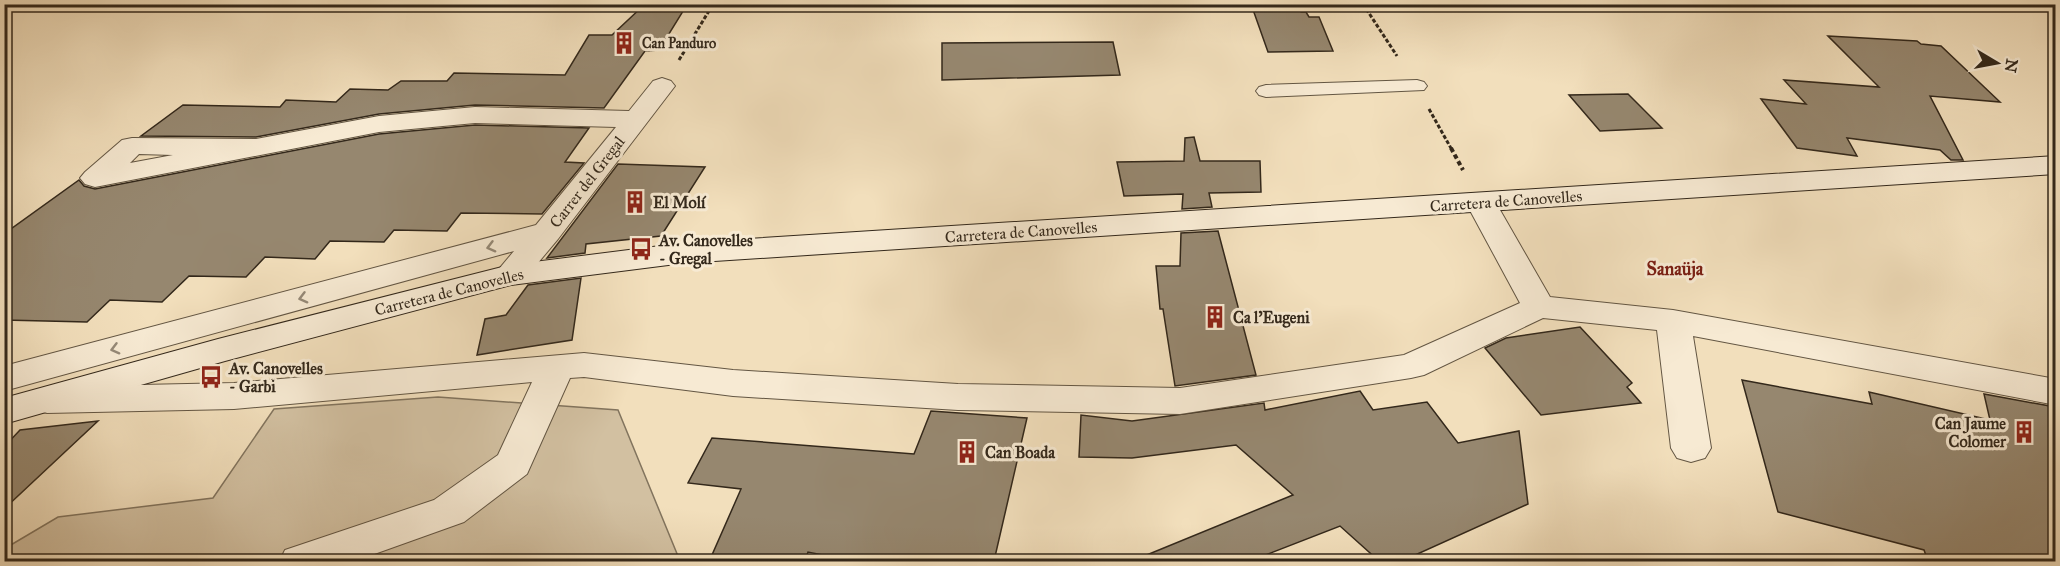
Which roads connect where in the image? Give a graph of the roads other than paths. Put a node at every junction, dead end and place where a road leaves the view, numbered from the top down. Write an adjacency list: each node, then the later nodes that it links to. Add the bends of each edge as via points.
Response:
1 (662, 86): 4 (street, Carrer del Gregal)
2 (1417, 87): 3 (lane)
3 (1266, 92)
4 (636, 119): 5 (street, via 475,115 379,124); 8 (street, Carrer del Gregal)
5 (255, 147)
6 (2055, 165): 7 (street, Carretera de Canovelles)
7 (1481, 202): 9 (street, Carretera de Canovelles, via 684,253); 10 (street)
8 (547, 232): 9 (street, Carrer del Gregal); 13 (street, one-way to 13)
9 (510, 275): 15 (street, Carretera de Canovelles)
10 (1539, 307): 11 (street); 12 (street, via 1411,366 1180,401 946,396 733,383 585,365)
11 (1673, 321): 14 (street); 17 (street)
12 (557, 367): 15 (street, via 234,396); 18 (street, via 513,464 449,511)
13 (4, 379)
14 (2055, 392)
15 (39, 400): 16 (street, Carretera de Canovelles)
16 (4, 411)
17 (1691, 448)
18 (300, 561)

